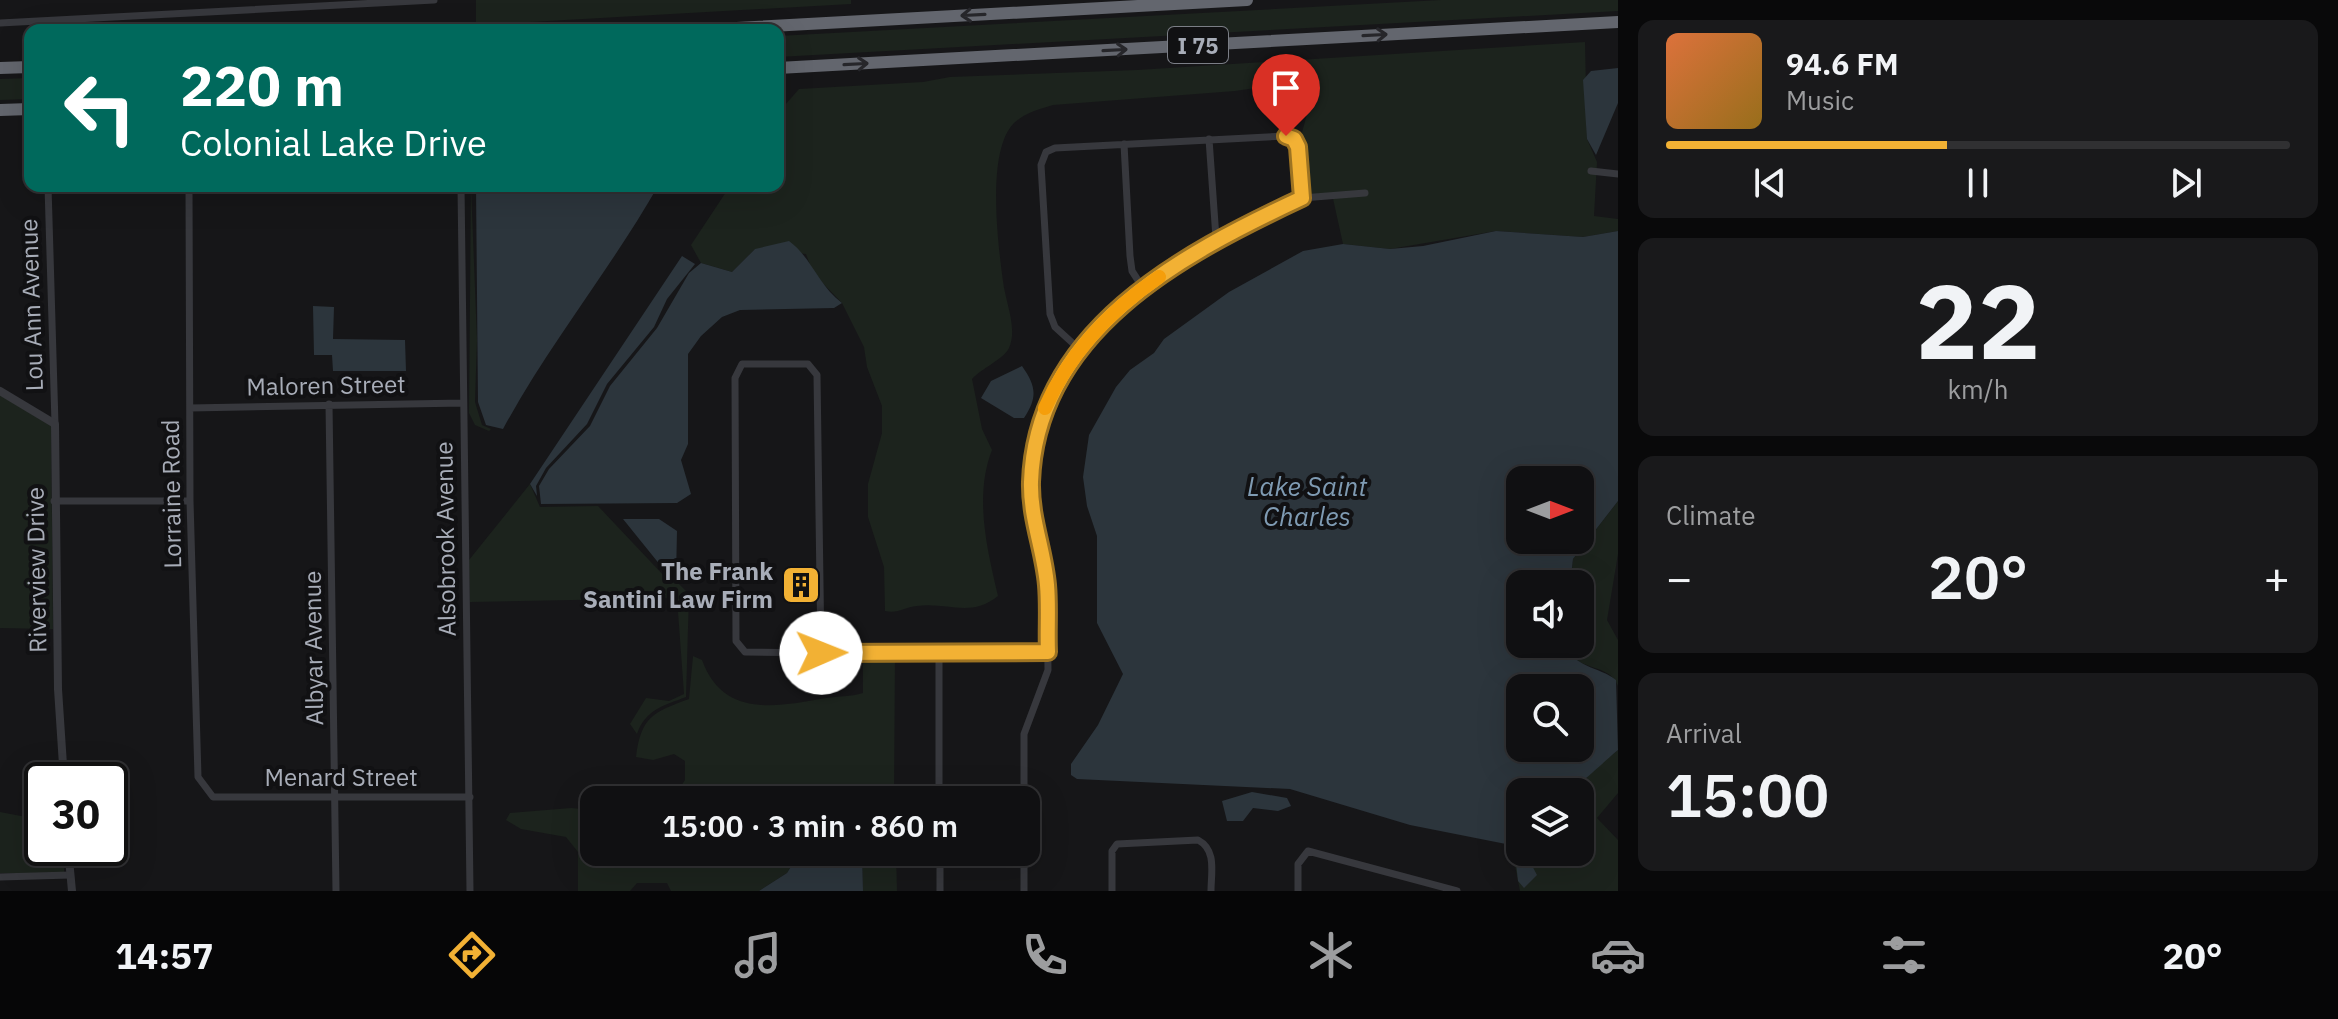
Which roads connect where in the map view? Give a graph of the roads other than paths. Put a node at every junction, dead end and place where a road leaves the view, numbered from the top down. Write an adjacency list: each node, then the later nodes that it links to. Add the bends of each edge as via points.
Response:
1 (434, 0): 4 (street)
2 (1247, 0): 5 (highway, I 75, one-way to 5)
3 (1618, 22): 8 (highway, I 75, one-way to 3)
4 (0, 23)
5 (784, 25)
6 (24, 67): 7 (highway)
7 (0, 68)
8 (784, 68)
9 (24, 109): 10 (highway)
10 (0, 110)
11 (1209, 139): 12 (street); 19 (street, via 1294,139); 20 (street)
12 (1124, 144): 21 (street, via 1130,256); 22 (street, via 1055,148 1046,152 1041,165 1050,314 1055,327)
13 (1591, 171): 14 (street)
14 (1618, 174)
15 (48, 192): 27 (street, Lou Ann Avenue)
16 (189, 192): 26 (street, Lorraine Road)
17 (461, 192): 24 (street, Alsobrook Avenue)
18 (1365, 193): 19 (street)
19 (1302, 198): 20 (street)
20 (1216, 238): 21 (street)
21 (1143, 288): 22 (street)
22 (1078, 348): 31 (street, via 1045,408 1032,455 1033,515 1047,582)
23 (0, 391): 27 (street)
24 (463, 403): 25 (street, Maloren Street); 38 (street, Alsobrook Avenue)
25 (329, 404): 26 (street, Maloren Street); 37 (street, Albyar Avenue)
26 (190, 408): 29 (street, Lorraine Road)
27 (55, 424): 28 (street, Riverview Drive)
28 (54, 501): 29 (street); 33 (street, Riverview Drive)
29 (190, 501): 36 (street, Lorraine Road, via 198,777)
30 (939, 652): 31 (street); 32 (street); 34 (street)
31 (1048, 652): 35 (street, via 1044,684 1024,734)
32 (821, 653): 32 (street, via 745,652 736,641 735,378 742,364 808,364 817,375)
33 (63, 762)
34 (939, 786)
35 (1024, 786)
36 (213, 797): 37 (street, Menard Street)
37 (335, 797): 38 (street, Menard Street); 43 (street, Albyar Avenue)
38 (470, 797): 44 (street, Alsobrook Avenue)
39 (940, 866): 45 (street)
40 (1024, 866): 46 (street)
41 (0, 877): 42 (street)
42 (72, 885)
43 (336, 891)
44 (470, 891)
45 (940, 891)
46 (1024, 891)
47 (1112, 891): 48 (street, via 1112,851 1117,844 1198,840 1211,855)
48 (1211, 891)
49 (1298, 891): 50 (street, via 1298,864 1308,851)
50 (1457, 891)

